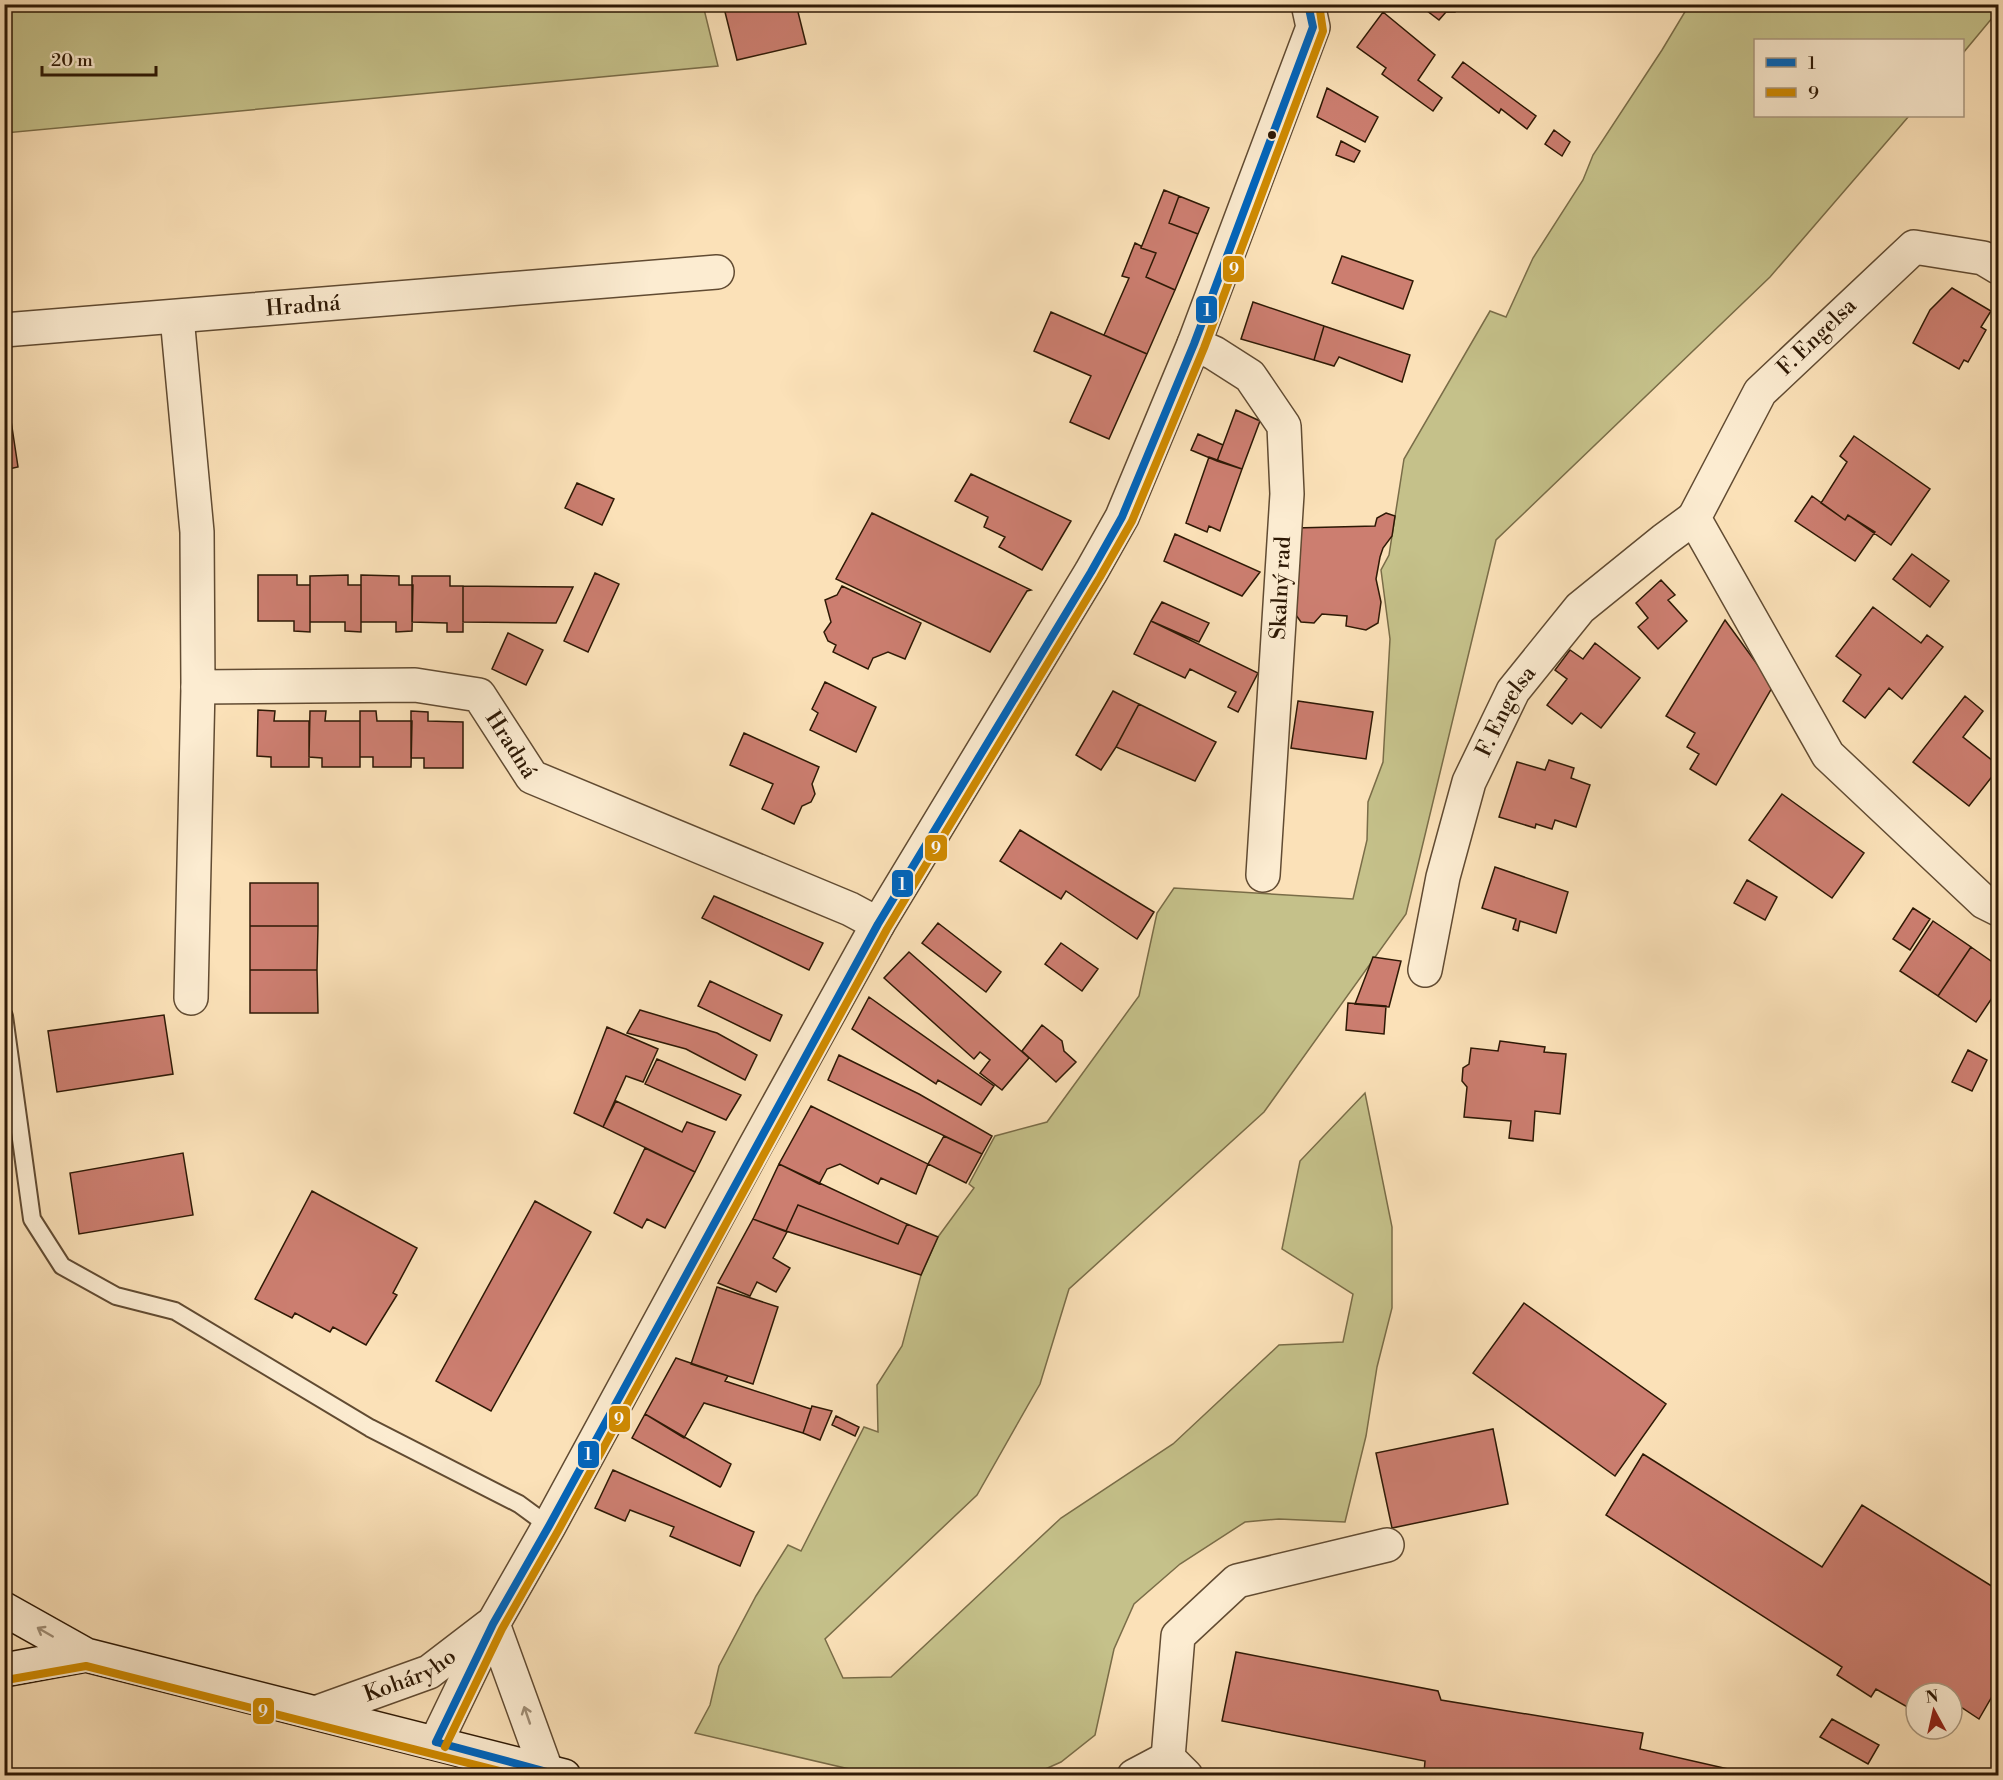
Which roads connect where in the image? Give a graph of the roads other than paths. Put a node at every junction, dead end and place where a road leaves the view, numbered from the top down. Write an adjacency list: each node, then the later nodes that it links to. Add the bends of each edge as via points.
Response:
1 (1318, 12): 6 (street, Koháryho)
2 (1998, 267): 7 (street, F. Engelsa, via 1983,258 1914,247 1760,392)
3 (717, 272): 4 (street, Hradná)
4 (177, 317): 5 (street, Hradná); 8 (street, via 198,531)
5 (4, 330)
6 (1194, 344): 9 (street, Skalný rad, via 1250,376 1284,426 1287,494); 11 (street, Koháryho, via 1122,517)
7 (1694, 518): 10 (street, via 1828,755 1984,902); 12 (street, F. Engelsa, via 1580,608 1513,692 1469,782 1443,877)
8 (198, 687): 11 (street, Hradná, via 415,685 479,695 532,777); 13 (street)
9 (1263, 875)
10 (1998, 909)
11 (878, 924): 15 (street, Koháryho)
12 (1425, 970)
13 (191, 998)
14 (4, 1016): 15 (lane, via 32,1219 62,1266 116,1296 175,1311 370,1428 519,1504)
15 (549, 1526): 18 (street, Koháryho)
16 (1388, 1545): 23 (street, via 1237,1581 1178,1636)
17 (4, 1609): 19 (street, one-way to 17)
18 (493, 1623): 21 (street, Koháryho, via 429,1672); 22 (street, Koháryho); 24 (street, one-way to 18)
19 (86, 1655): 20 (street); 21 (street)
20 (8, 1670)
21 (318, 1713): 22 (street)
22 (436, 1742): 24 (street)
23 (1177, 1767): 25 (street)
24 (555, 1773)
25 (1134, 1776)

